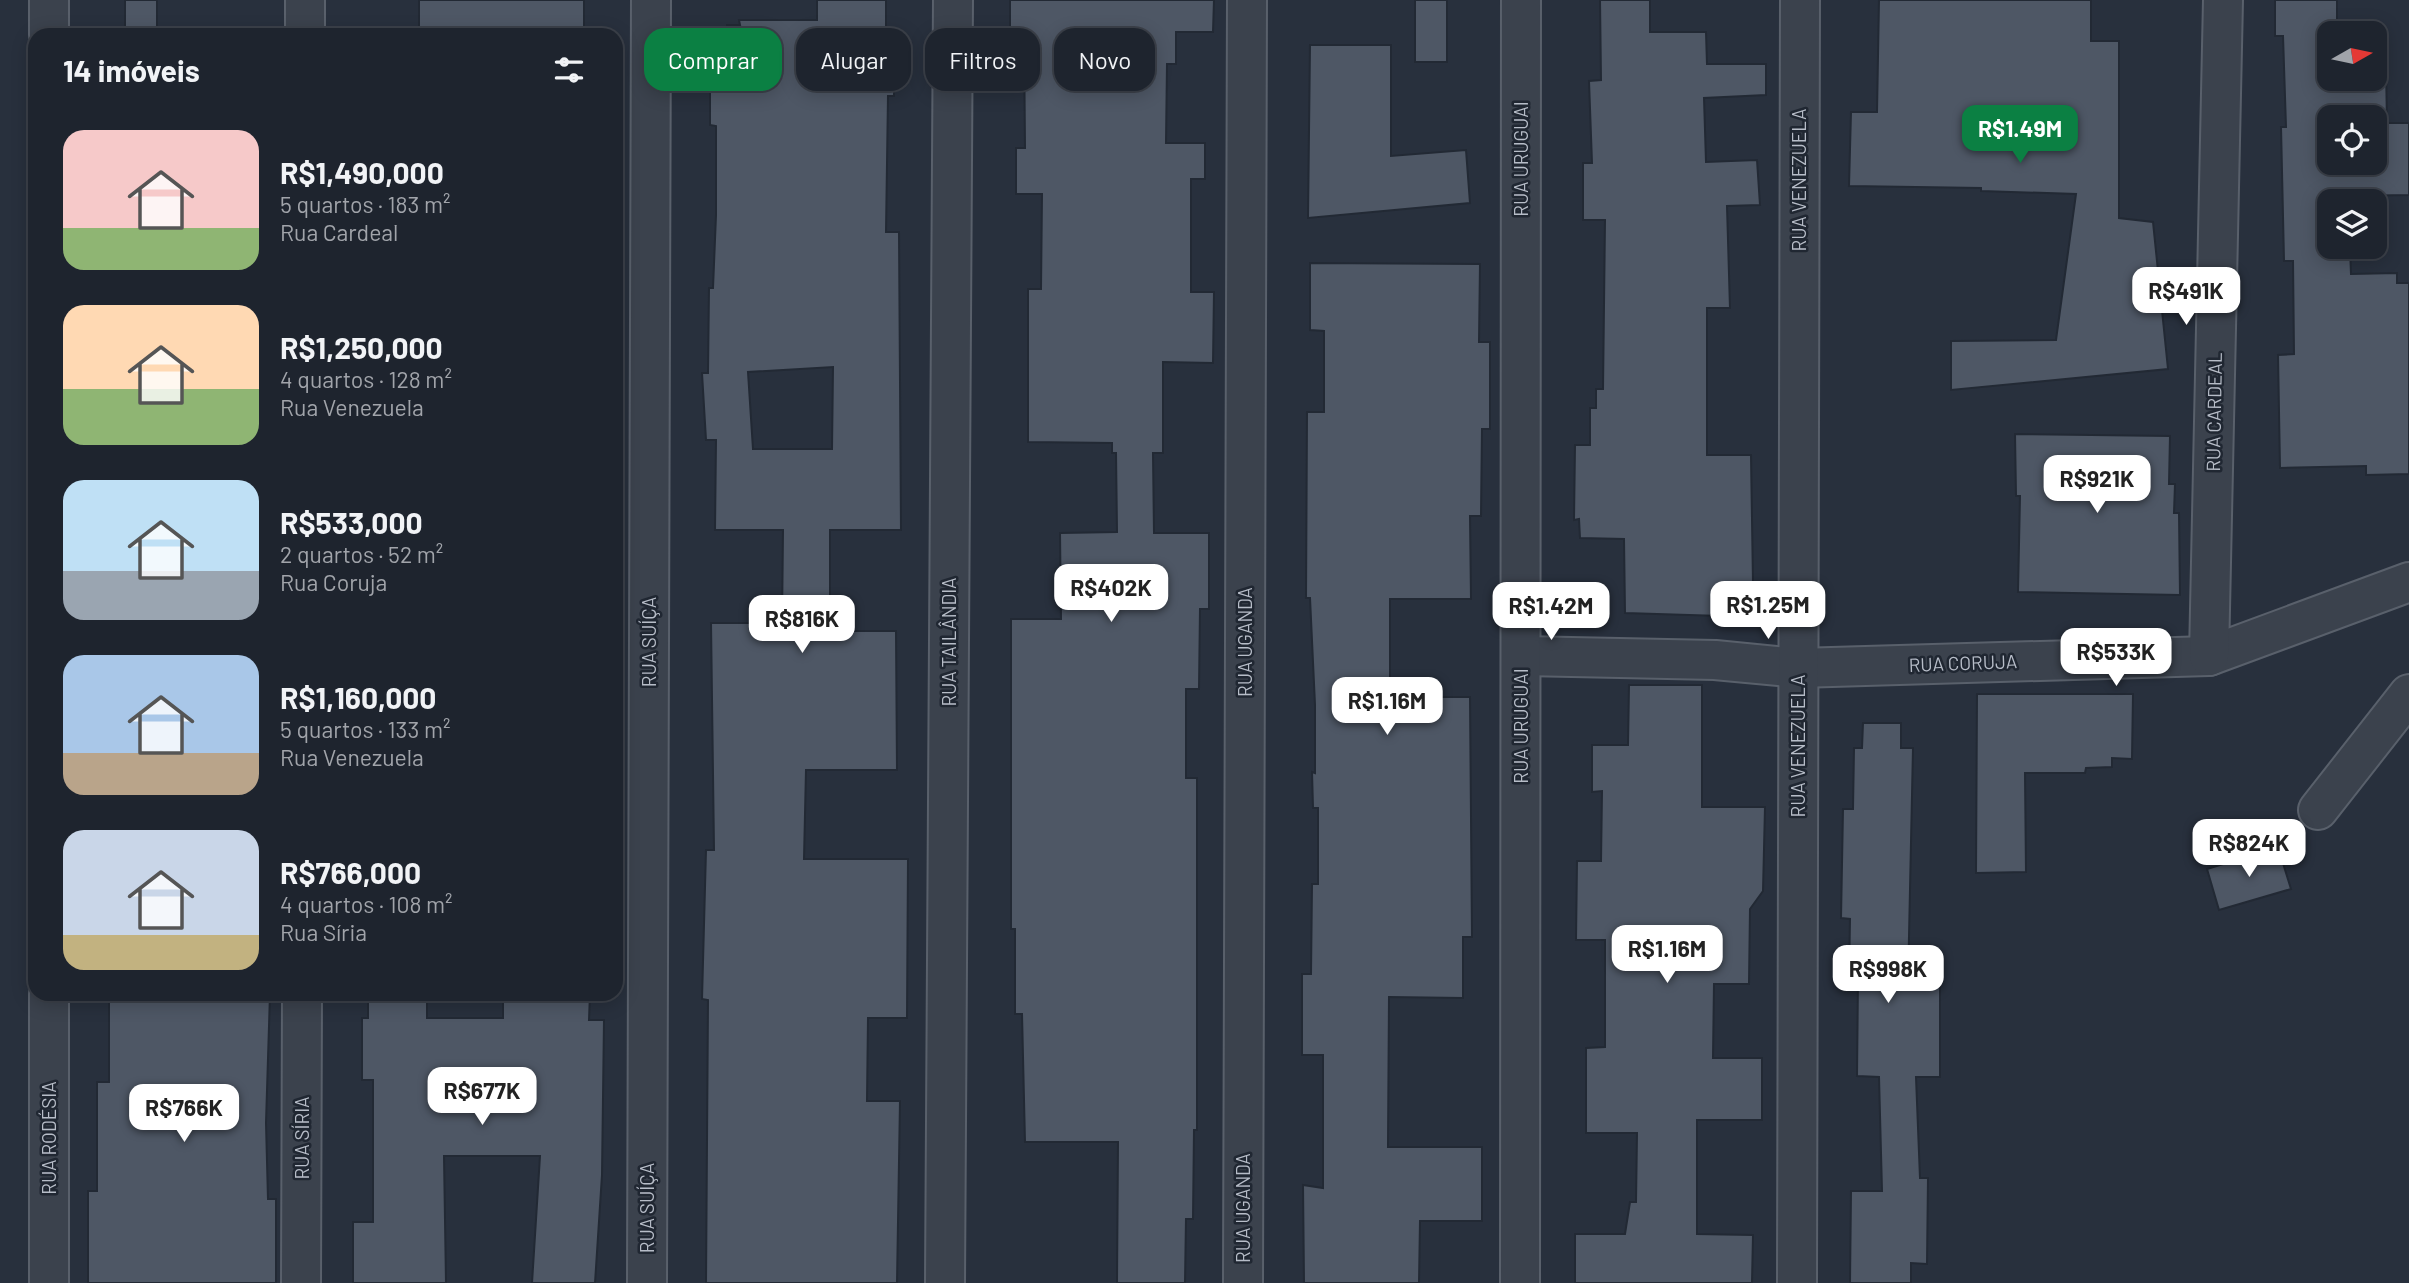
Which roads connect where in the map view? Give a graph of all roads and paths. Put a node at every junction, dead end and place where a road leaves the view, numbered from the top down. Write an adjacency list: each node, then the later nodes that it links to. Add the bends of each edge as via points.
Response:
1 (49, 0): 9 (street)
2 (305, 0): 10 (street)
3 (651, 0): 21 (street, RUA SUÍÇA)
4 (953, 0): 22 (street, RUA TAILÂNDIA)
5 (1247, 0): 23 (street, RUA UGANDA)
6 (1521, 0): 12 (street, RUA URUGUAI)
7 (1800, 0): 14 (street, RUA VENEZUELA)
8 (2222, 0): 13 (street, RUA CARDEAL)
9 (49, 28)
10 (305, 28)
11 (2409, 582): 13 (street, RUA CORUJA)
12 (1521, 656): 14 (street, RUA CORUJA, via 1714,660); 24 (street, RUA URUGUAI)
13 (2209, 656): 14 (street, RUA CORUJA)
14 (1798, 668): 25 (street, RUA VENEZUELA)
15 (2409, 694): 16 (street)
16 (2318, 810)
17 (49, 1001): 19 (street, RUA RODÉSIA)
18 (302, 1001): 20 (street, RUA SÍRIA)
19 (49, 1283)
20 (301, 1283)
21 (647, 1283)
22 (945, 1283)
23 (1243, 1283)
24 (1520, 1283)
25 (1797, 1283)

